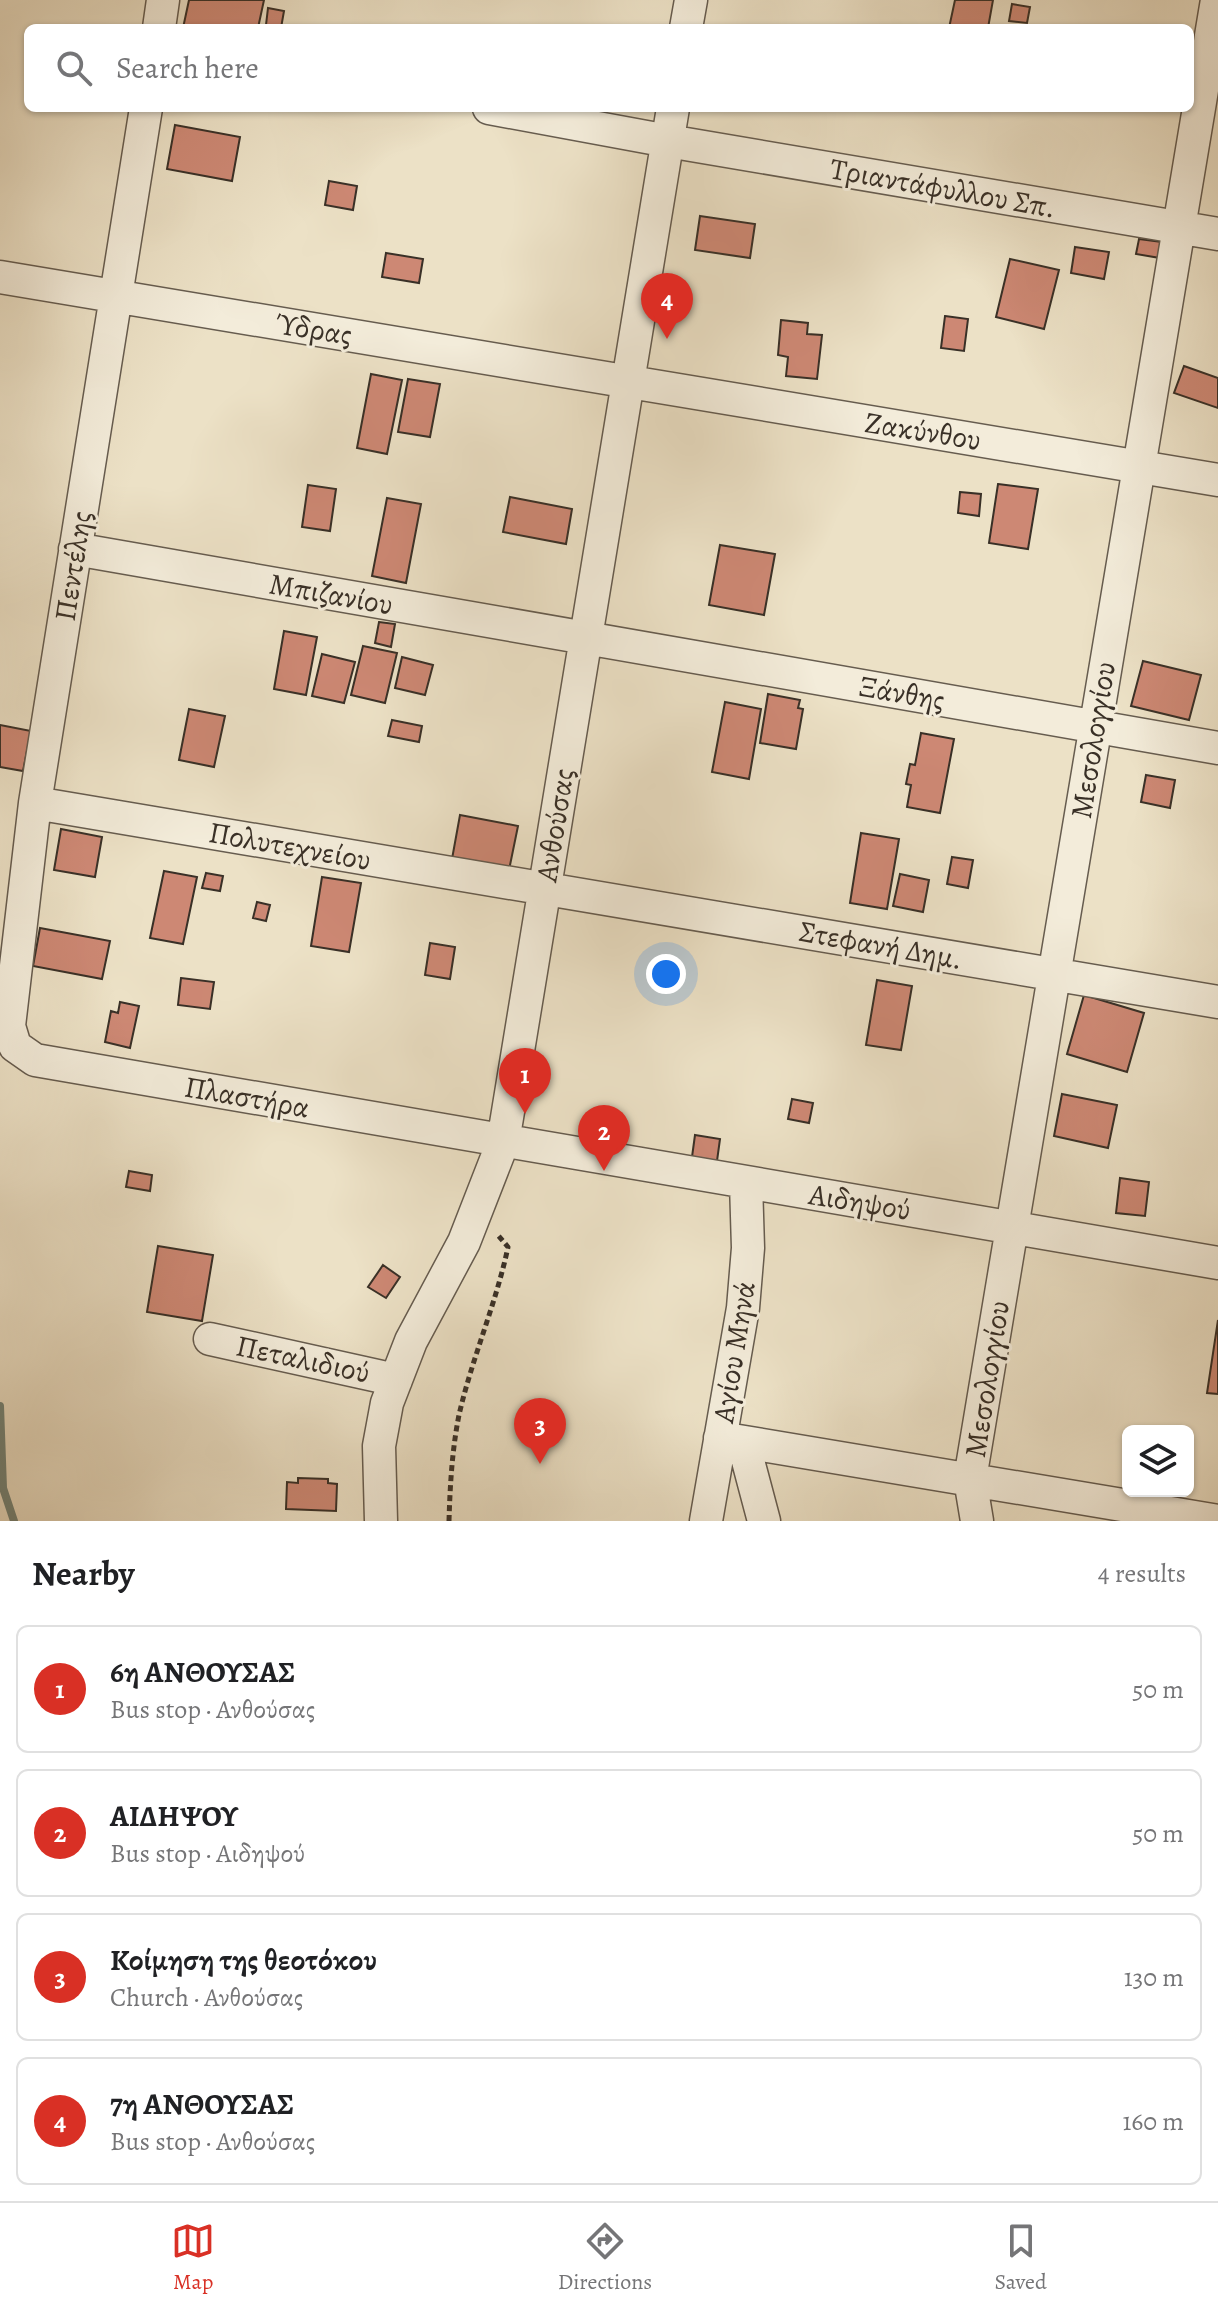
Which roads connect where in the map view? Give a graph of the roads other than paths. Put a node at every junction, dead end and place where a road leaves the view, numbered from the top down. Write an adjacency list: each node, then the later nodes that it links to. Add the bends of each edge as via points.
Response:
1 (163, 0): 4 (street)
2 (691, 0): 5 (street)
3 (1217, 0): 10 (street, Μεσολογγίου)
4 (160, 24)
5 (687, 24)
6 (145, 112): 13 (street, Πεντέλης)
7 (511, 112): 9 (street, Τριαντάφυλλου Σπ.)
8 (672, 112): 9 (street, Ανθούσας)
9 (668, 141): 10 (street, Τριαντάφυλλου Σπ.); 14 (street, Ανθούσας)
10 (1179, 228): 11 (street, Τριαντάφυλλου Σπ.); 15 (street, Μεσολογγίου)
11 (1218, 234)
12 (0, 277): 13 (street, Ύδρας)
13 (116, 296): 14 (street, Ύδρας); 17 (street, Πεντέλης)
14 (628, 382): 15 (street, Ζακύνθου); 18 (street, Ανθούσας)
15 (1139, 467): 16 (street, Ζακύνθου); 19 (street, Μεσολογγίου)
16 (1218, 480)
17 (75, 549): 18 (street, Μπιζανίου); 21 (street, Πεντέλης)
18 (586, 639): 19 (street, Ξάνθης); 22 (street, Ανθούσας)
19 (1096, 726): 20 (street, Ξάνθης); 23 (street, Μεσολογγίου)
20 (1218, 748)
21 (35, 803): 22 (street, Πολυτεχνείου); 25 (street, Πεντέλης)
22 (544, 889): 23 (street, Στεφανή Δημ.); 26 (street, Ανθούσας)
23 (1054, 974): 24 (street, Στεφανή Δημ.); 28 (street, Μεσολογγίου)
24 (1218, 1002)
25 (9, 1026): 26 (street, Πλαστήρα, via 15,1046 35,1060)
26 (503, 1142): 27 (street, Αιδηψού); 31 (street, Ανθούσας, via 464,1242)
27 (746, 1183): 28 (street, Αιδηψού); 32 (street, Αγίου Μηνά, via 746,1278)
28 (1012, 1227): 29 (street, Αιδηψού); 33 (street, Μεσολογγίου)
29 (1218, 1263)
30 (210, 1339): 31 (street, Πεταλιδιού)
31 (396, 1380): 35 (street, Ανθούσας, via 379,1446)
32 (732, 1440): 33 (street); 36 (street, Αγίου Μηνά); 37 (street)
33 (970, 1479): 34 (street); 38 (street, Μεσολογγίου)
34 (1214, 1520)
35 (381, 1521)
36 (706, 1521)
37 (764, 1521)
38 (977, 1521)

